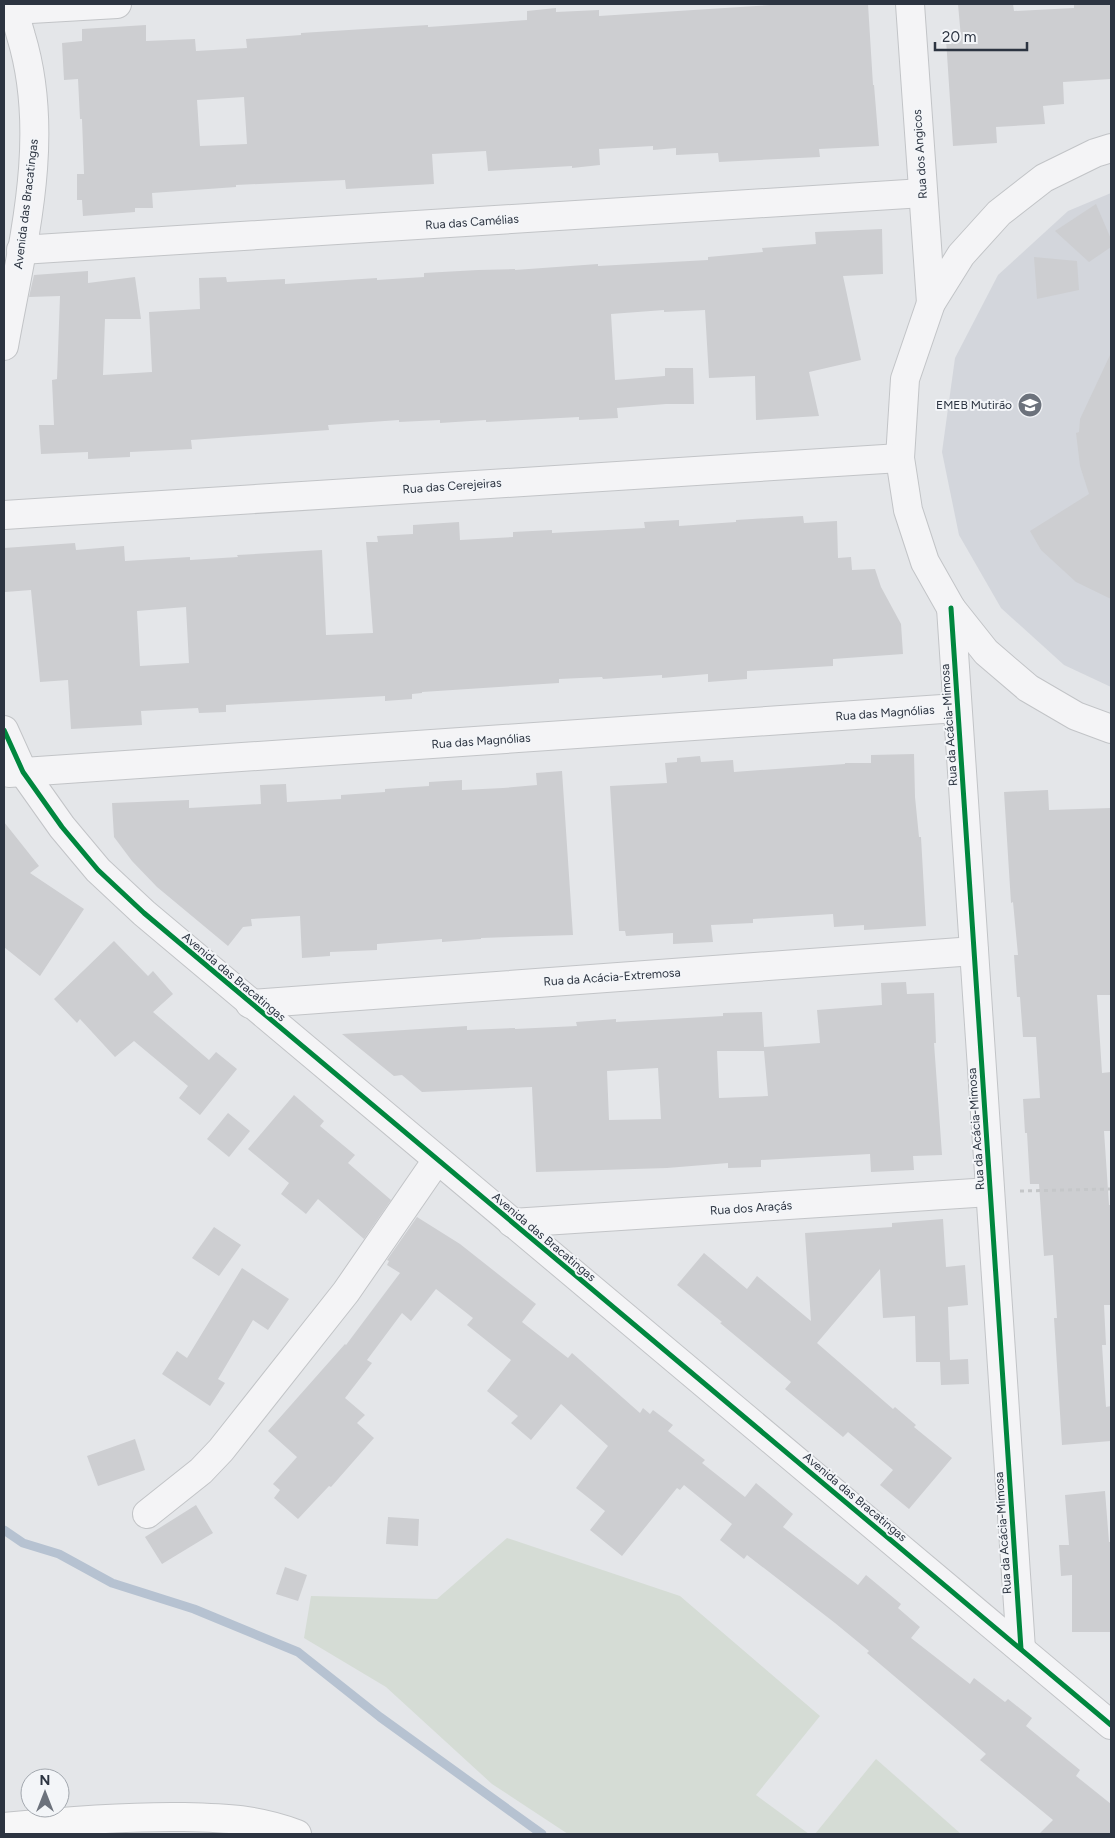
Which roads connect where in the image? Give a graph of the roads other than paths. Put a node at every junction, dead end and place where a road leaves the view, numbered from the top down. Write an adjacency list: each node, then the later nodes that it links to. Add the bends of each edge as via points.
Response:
1 (117, 4): 3 (street)
2 (910, 4): 5 (street, Rua dos Angicos)
3 (12, 7): 6 (street, Avenida das Bracatingas, via 26,51 36,134)
4 (1111, 148): 7 (street, via 1044,178 999,213 961,255)
5 (923, 193): 6 (street, Rua das Camélias); 7 (street, Rua dos Angicos)
6 (22, 250): 8 (street, Avenida das Bracatingas)
7 (931, 303): 9 (street, via 905,379)
8 (4, 346)
9 (900, 458): 10 (street, Rua das Cerejeiras); 11 (street, via 908,510 926,562)
10 (4, 515)
11 (951, 608): 12 (street, Rua da Acácia-Mimosa); 13 (street, via 986,652 1028,688 1076,716)
12 (957, 708): 15 (street, Rua das Magnólias); 16 (street, Rua da Acácia-Mimosa)
13 (1111, 729)
14 (4, 730): 15 (street, Avenida das Bracatingas)
15 (14, 773): 17 (street, Avenida das Bracatingas, via 98,870)
16 (974, 951): 17 (street, Rua da Acácia-Extremosa); 19 (street, Rua da Acácia-Mimosa)
17 (250, 1004): 18 (street, Avenida das Bracatingas)
18 (438, 1160): 20 (street, Avenida das Bracatingas); 21 (street, via 346,1292 221,1450)
19 (990, 1192): 20 (street, Rua dos Araçás); 22 (street, Rua da Acácia-Mimosa)
20 (512, 1223): 22 (street, Avenida das Bracatingas)
21 (147, 1514)
22 (1021, 1649): 23 (street, Avenida das Bracatingas)
23 (1111, 1725)
24 (150, 1816): 25 (main road); 26 (main road); 27 (main road, via 237,1818)
25 (4, 1827)
26 (196, 1834)
27 (297, 1834)

